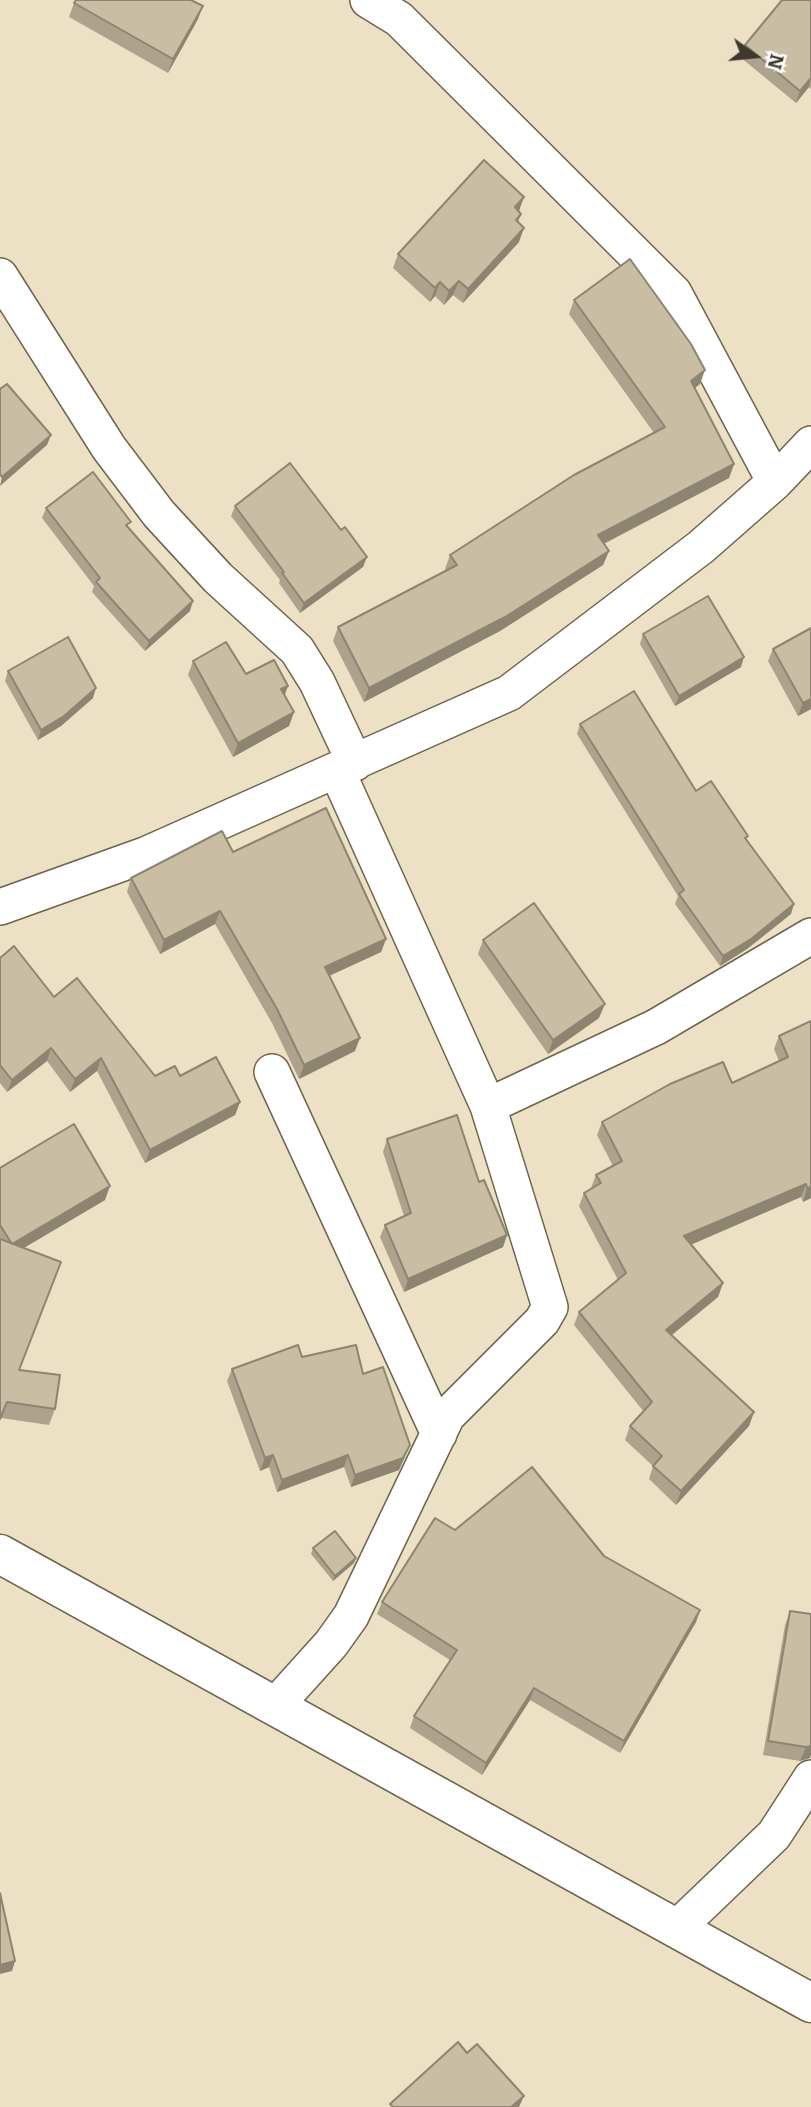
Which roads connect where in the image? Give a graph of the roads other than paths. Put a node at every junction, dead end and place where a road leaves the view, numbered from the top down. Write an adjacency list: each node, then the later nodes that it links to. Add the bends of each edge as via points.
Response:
1 (368, 0): 4 (street, via 398,19 674,293)
2 (0, 276): 5 (street, via 109,448 159,514 218,578 297,650 317,682)
3 (811, 444): 4 (street)
4 (775, 482): 5 (street, via 701,547 509,693)
5 (346, 767): 6 (street, via 145,855); 9 (street)
6 (0, 907)
7 (811, 936): 9 (street, via 656,1027)
8 (272, 1073): 10 (street)
9 (488, 1106): 10 (street, via 550,1307 542,1321 447,1416)
10 (439, 1434): 12 (street, via 351,1616)
11 (0, 1554): 12 (main road)
12 (276, 1705): 14 (main road)
13 (811, 1779): 14 (street, via 774,1835)
14 (677, 1928): 15 (main road)
15 (811, 2003)

